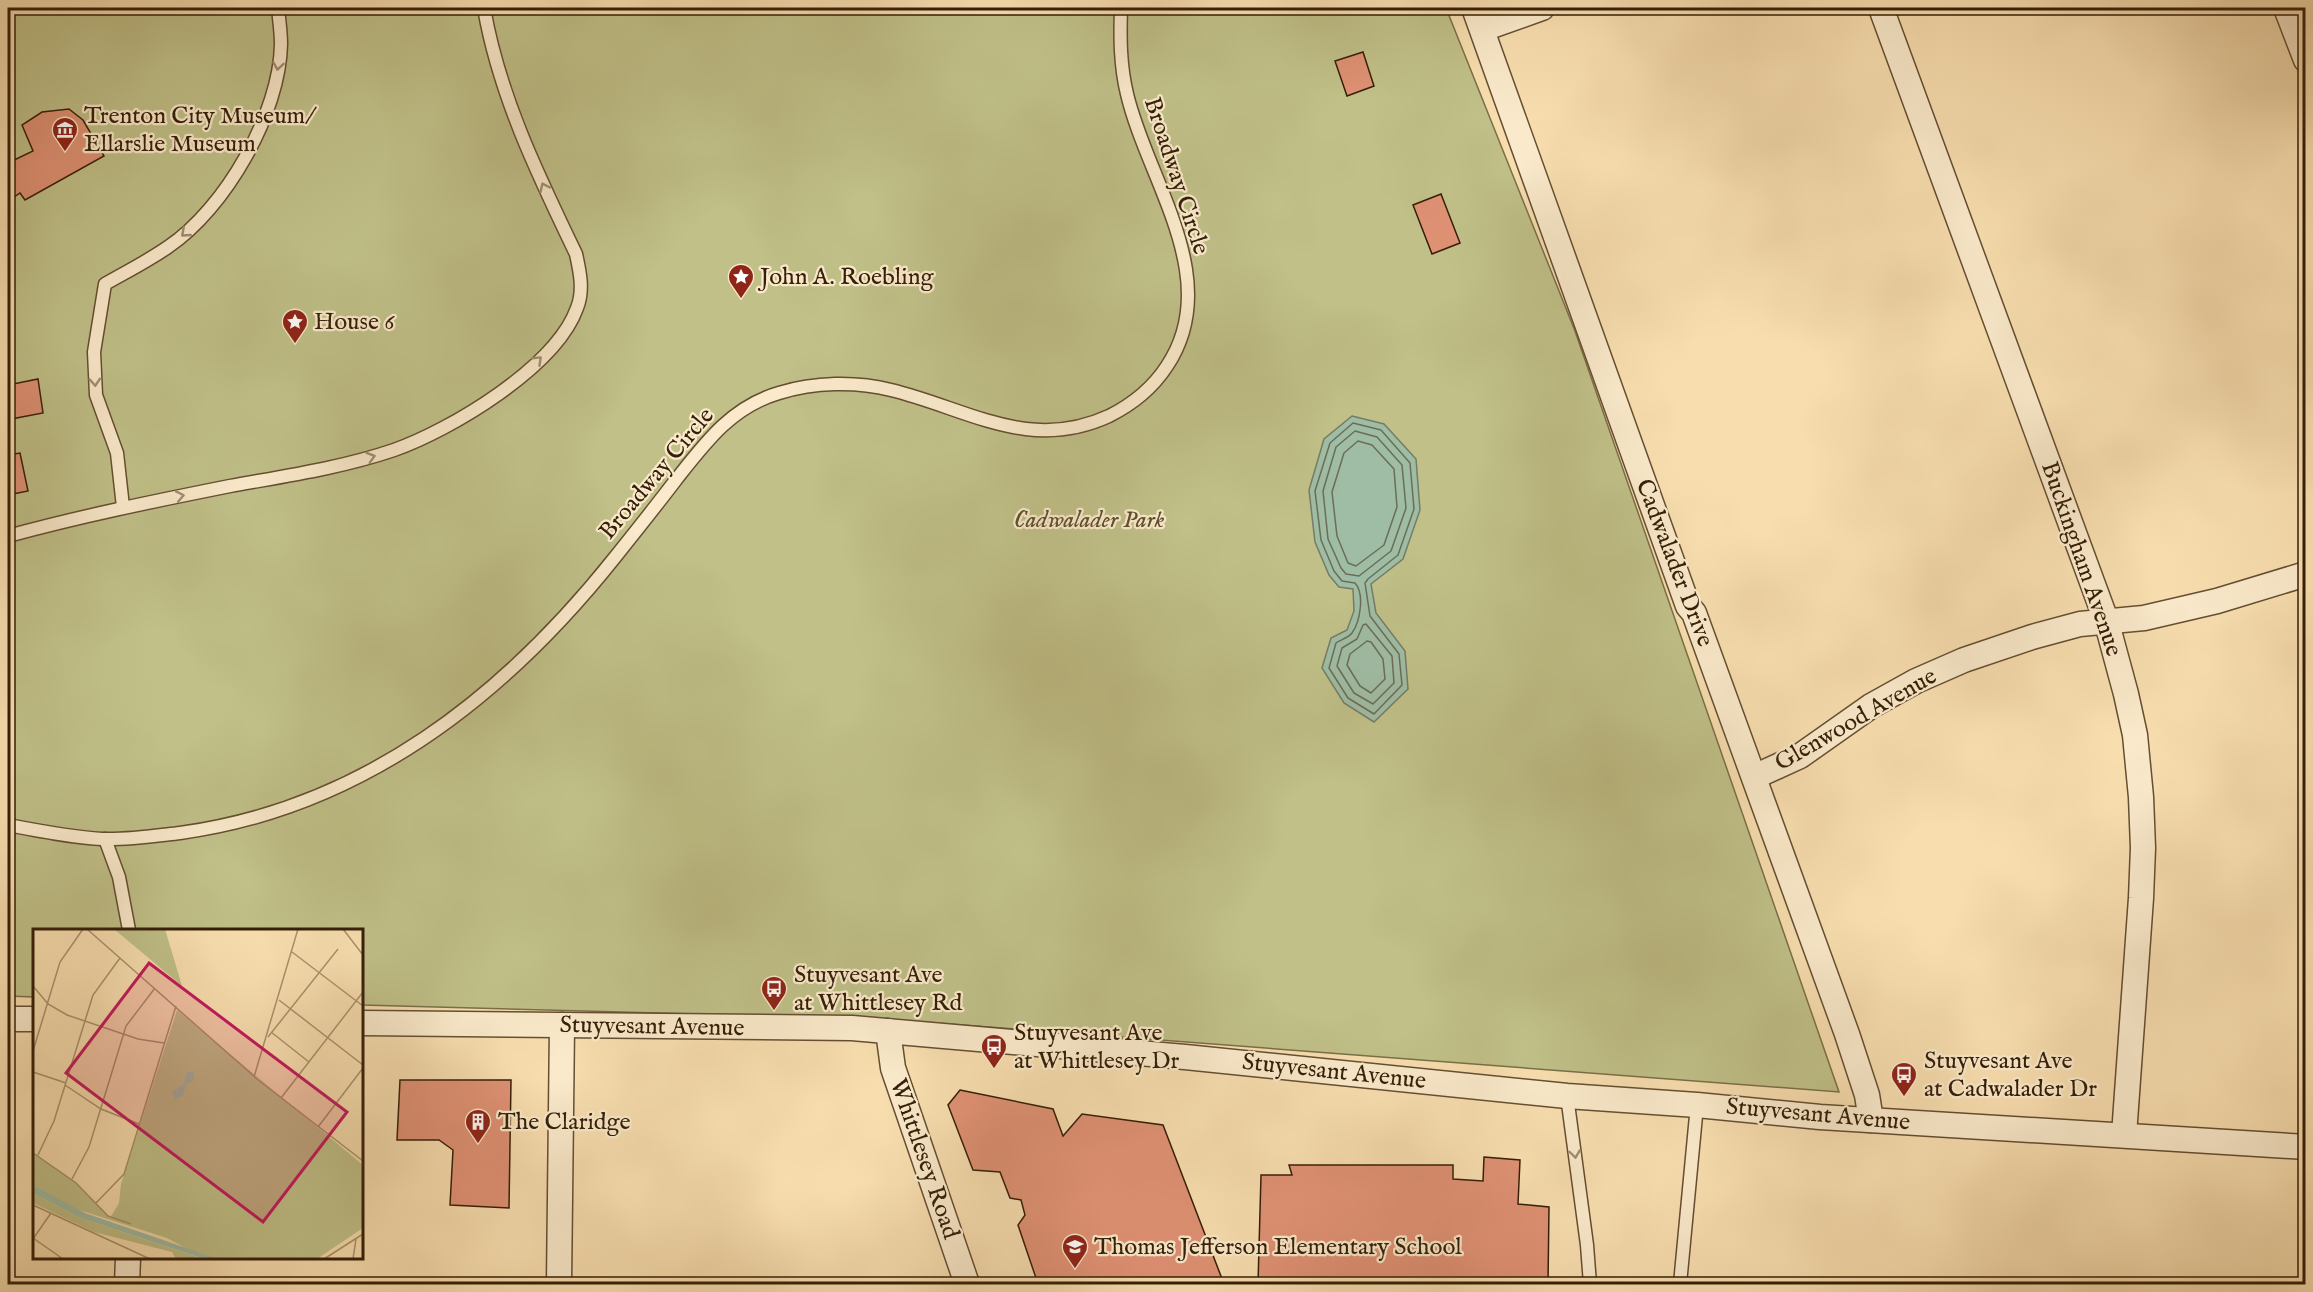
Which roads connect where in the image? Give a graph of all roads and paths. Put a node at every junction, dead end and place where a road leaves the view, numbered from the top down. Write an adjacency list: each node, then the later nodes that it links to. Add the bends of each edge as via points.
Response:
1 (278, 8): 9 (lane, one-way to 9, via 281,45 275,83 267,112 240,168 201,218 170,247 105,284 94,345 96,395 117,453)
2 (484, 8): 9 (lane, one-way to 2, via 348,464 396,449 442,429 485,403 525,373 571,323 580,295 576,254 518,127)
3 (1121, 8): 15 (lane, Broadway Circle, via 1127,96 1181,245 1190,295 1179,345 1169,364 1140,398 1100,420 1046,431 996,424 891,390 858,385 797,388 775,394 723,423 541,642 499,682 412,747 342,786 249,820 142,838)
4 (1542, 8): 7 (street)
5 (1881, 8): 12 (street, Buckingham Avenue)
6 (2286, 8): 8 (street)
7 (1479, 18): 13 (street, Cadwalader Drive, via 1684,595)
8 (2306, 60)
9 (123, 507): 10 (lane)
10 (8, 536)
11 (2306, 574): 12 (street, Glenwood Avenue, via 2144,618)
12 (2106, 620): 13 (street, Glenwood Avenue, via 2032,637 1916,681 1871,706 1800,756); 25 (street, Buckingham Avenue, via 2135,735 2142,817 2141,898)
13 (1754, 777): 24 (street, Cadwalader Drive, via 1847,1034)
14 (8, 825): 15 (lane, Broadway Circle)
15 (105, 839): 16 (lane, via 119,877)
16 (129, 929)
17 (8, 1019): 18 (street)
18 (33, 1019)
19 (363, 1023): 20 (street, Stuyvesant Avenue)
20 (562, 1025): 21 (street, Stuyvesant Avenue); 29 (street)
21 (888, 1031): 22 (street, Stuyvesant Avenue); 30 (street, Whittlesey Road, via 893,1068)
22 (1567, 1096): 23 (street, Stuyvesant Avenue); 31 (lane, one-way to 31)
23 (1697, 1105): 24 (street, Stuyvesant Avenue); 32 (lane)
24 (1871, 1120): 25 (street, Stuyvesant Avenue)
25 (2124, 1136): 26 (street, Stuyvesant Avenue)
26 (2306, 1147)
27 (128, 1259): 28 (street)
28 (127, 1284)
29 (559, 1284)
30 (967, 1284)
31 (1590, 1284)
32 (1680, 1284)

